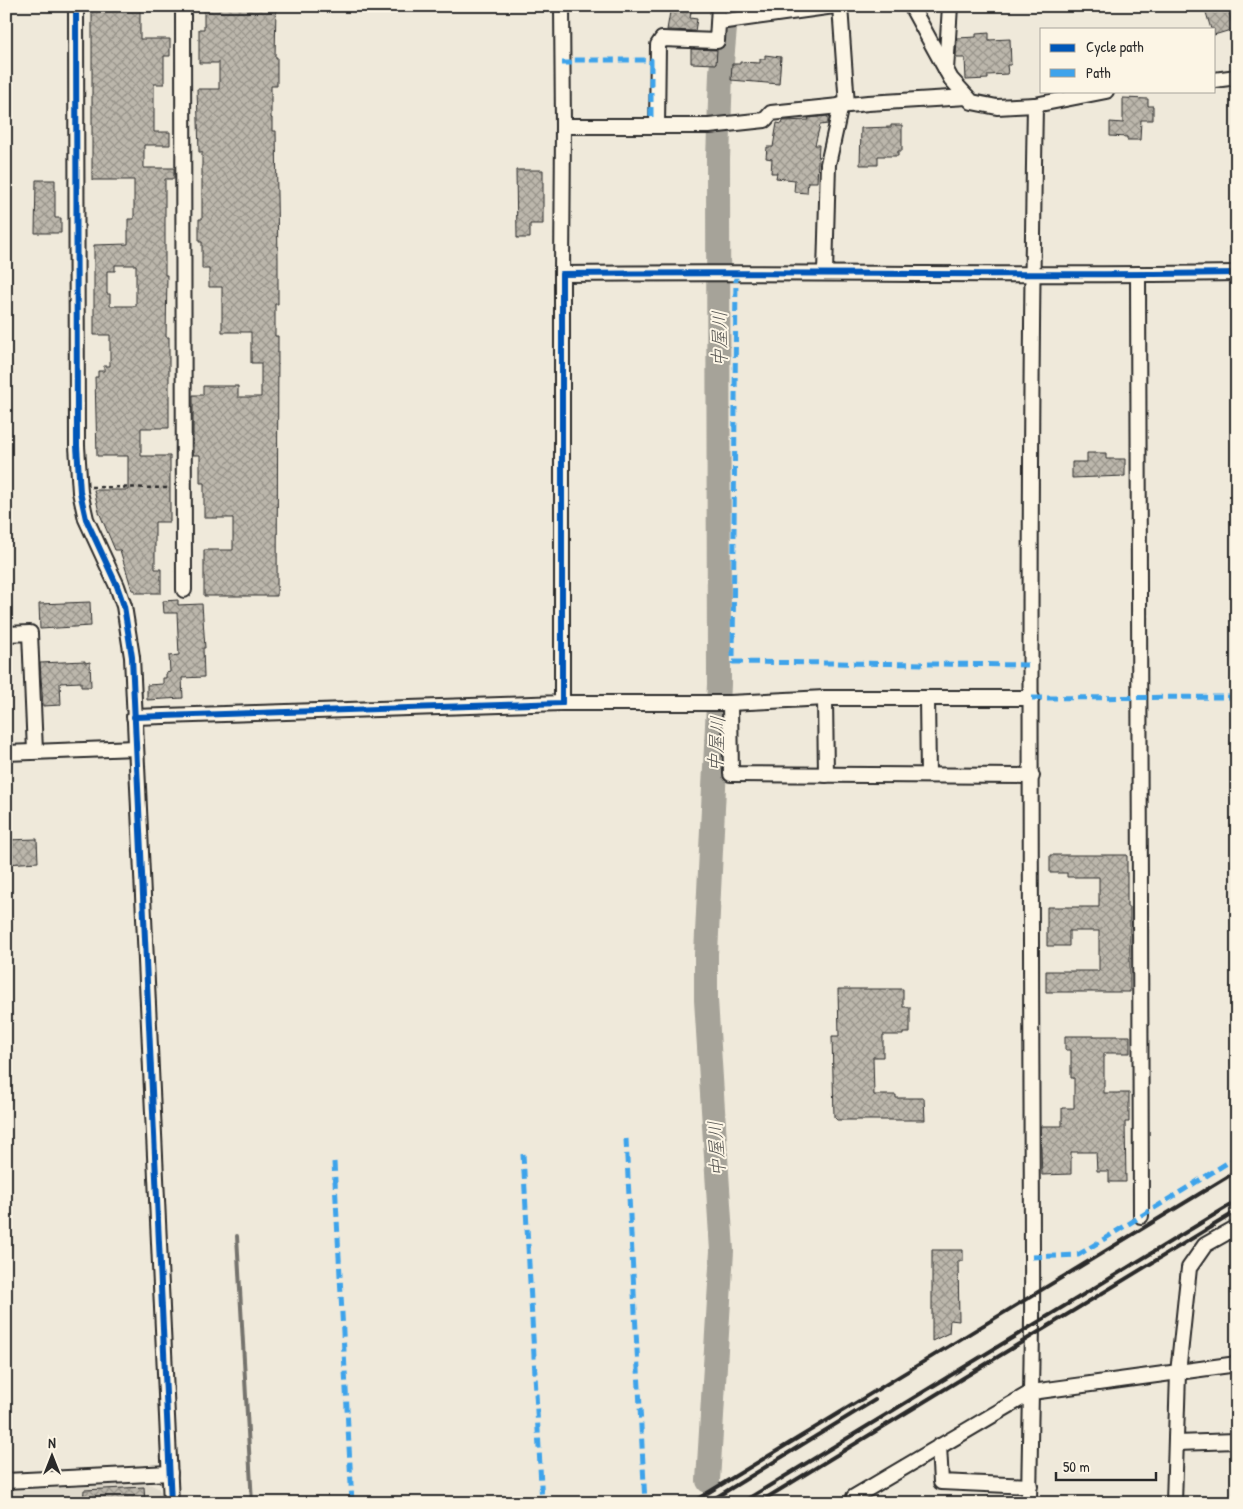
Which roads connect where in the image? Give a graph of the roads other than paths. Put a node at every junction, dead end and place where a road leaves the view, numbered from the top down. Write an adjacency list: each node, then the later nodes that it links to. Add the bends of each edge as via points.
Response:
1 (76, 6): 31 (street, via 77,436 80,487 86,519 124,606 132,657)
2 (183, 6): 24 (street)
3 (562, 6): 17 (street)
4 (719, 6): 9 (street)
5 (834, 6): 9 (street)
6 (840, 6): 15 (street)
7 (911, 6): 10 (street)
8 (950, 6): 10 (street)
9 (726, 21): 18 (street, via 717,41 662,39 658,45)
10 (946, 70): 14 (street)
11 (1237, 77): 12 (street)
12 (1216, 80)
13 (1101, 92): 16 (street)
14 (967, 97): 15 (street); 16 (street, via 972,102 997,107)
15 (844, 105): 18 (street, via 771,113 765,120 710,126); 20 (street, via 828,164)
16 (1035, 105): 22 (street)
17 (563, 126): 18 (street); 21 (street)
18 (657, 126)
19 (1237, 272): 23 (street)
20 (825, 273): 21 (street); 22 (street)
21 (562, 274): 29 (street)
22 (1032, 274): 23 (street); 28 (street)
23 (1138, 274): 38 (street)
24 (184, 590)
25 (6, 634): 33 (street, via 30,633)
26 (825, 698): 27 (street); 30 (street); 35 (street)
27 (927, 698): 28 (street); 36 (street)
28 (1032, 698): 37 (street)
29 (562, 703): 30 (street); 31 (street)
30 (722, 703): 35 (street, via 731,774)
31 (134, 717): 32 (street)
32 (136, 748): 33 (street); 46 (street)
33 (35, 751): 34 (street)
34 (6, 753)
35 (826, 775): 36 (street)
36 (928, 775): 37 (street)
37 (1032, 776): 42 (street)
38 (1141, 1216)
39 (1237, 1227): 41 (street, via 1205,1245 1189,1268)
40 (1237, 1364): 41 (street)
41 (1178, 1373): 42 (street); 44 (street)
42 (1032, 1392): 45 (street); 48 (street)
43 (1237, 1441): 44 (street)
44 (1176, 1443): 52 (street)
45 (939, 1446): 48 (street, via 941,1482); 49 (street)
46 (170, 1473): 47 (street); 50 (street)
47 (6, 1481)
48 (1030, 1486): 51 (street)
49 (850, 1501)
50 (172, 1503)
51 (1030, 1503)
52 (1174, 1503)

